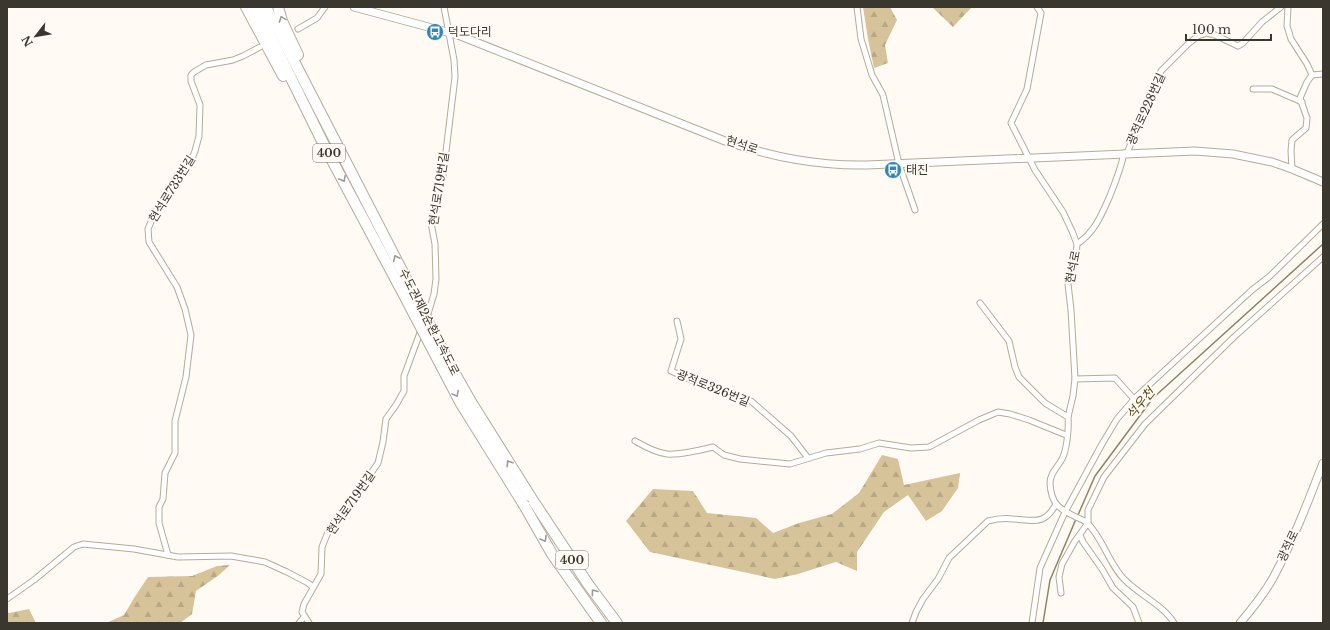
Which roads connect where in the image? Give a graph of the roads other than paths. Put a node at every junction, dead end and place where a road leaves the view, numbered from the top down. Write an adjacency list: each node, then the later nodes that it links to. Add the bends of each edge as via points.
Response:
1 (246, 7): 19 (highway, via 285,80)
2 (256, 7): 19 (highway, 수도권제2순환고속도로 / 400)
3 (266, 7): 25 (highway, 수도권제2순환고속도로 / 400)
4 (278, 7): 25 (highway, one-way to 4)
5 (325, 7): 12 (street, via 317,18)
6 (354, 7): 13 (street)
7 (444, 7): 13 (street, 현석로719번길)
8 (858, 7): 22 (street, via 860,39 872,75 883,95)
9 (1281, 7): 20 (street, 광적로228번길, via 1238,46 1207,33 1188,44 1161,71)
10 (1288, 7): 16 (street, via 1287,26 1291,39)
11 (1038, 9): 21 (street, via 1041,13 1027,89 1011,124)
12 (298, 29)
13 (448, 31): 22 (street, 현석로, via 753,150 832,165); 45 (street, 현석로719번길, via 455,77 443,176 431,223 436,261 432,306 404,376 404,391 386,418 378,463 330,527 322,546 321,574)
14 (260, 47): 44 (street, 현석로733번길, via 238,58 206,65 191,75 200,105 199,136 195,151 182,167 156,210 148,229 149,242 177,287 191,335 186,377 175,422 176,453 166,467 163,499 159,507 159,523)
15 (1323, 74): 16 (street)
16 (1312, 76): 18 (street, via 1300,98)
17 (1253, 89): 18 (street, via 1272,89)
18 (1302, 102): 23 (street, via 1307,118 1306,128 1292,140)
19 (326, 148): 30 (highway, 수도권제2순환고속도로 / 400, one-way to 30)
20 (1126, 153): 21 (street, 현석로); 23 (street, 현석로, via 1218,152 1267,161); 28 (street, 현석로, via 1101,218 1091,232)
21 (1029, 158): 22 (street, 현석로); 28 (street, via 1063,212)
22 (899, 164): 26 (street)
23 (1292, 169): 24 (street, 현석로)
24 (1323, 182)
25 (370, 206): 30 (highway, 수도권제2순환고속도로 / 400, one-way to 25)
26 (915, 210)
27 (1323, 224): 34 (street, via 1270,276)
28 (1077, 244): 33 (street, 현석로, via 1068,284)
29 (1323, 257): 42 (street, via 1234,337 1144,424 1104,477 1088,510)
30 (409, 295): 51 (highway, 수도권제2순환고속도로 / 400, one-way to 51, bridge, via 460,402 552,554); 52 (highway, 수도권제2순환고속도로 / 400, one-way to 30, bridge, via 530,496 471,402)
31 (980, 303): 35 (street, via 1009,342 1019,377 1045,403)
32 (677, 321): 38 (street, 광적로326번길, via 681,340 671,371 751,401 790,436)
33 (1076, 379): 34 (street, via 1114,378); 35 (street, 현석로)
34 (1134, 399): 41 (street, via 1102,444)
35 (1068, 417): 36 (street)
36 (1066, 434): 38 (street, via 998,412 929,447 911,448 879,443); 40 (street, via 1062,459 1050,482)
37 (635, 441): 38 (street, via 667,454 713,447 724,455 740,459 790,464)
38 (808, 458)
39 (1323, 463): 57 (street, 광적로, via 1273,579)
40 (1056, 504): 41 (street); 53 (street, via 1043,519 1012,518 988,521 948,558)
41 (1064, 512): 42 (street); 54 (street, via 1040,568)
42 (1086, 522): 43 (street); 56 (street, via 1125,581 1147,597)
43 (1080, 535): 46 (street, via 1062,564 1059,577); 55 (street, via 1113,588 1133,607)
44 (168, 555): 45 (street, via 231,556 265,562); 47 (street, via 83,544 74,547)
45 (313, 587): 48 (street, 현석로719번길, via 304,604)
46 (1061, 593)
47 (7, 599)
48 (304, 617): 49 (street); 50 (street)
49 (299, 623)
50 (309, 623)
51 (601, 623)
52 (617, 623)
53 (912, 623)
54 (1032, 623)
55 (1139, 623)
56 (1174, 623)
57 (1240, 623)

